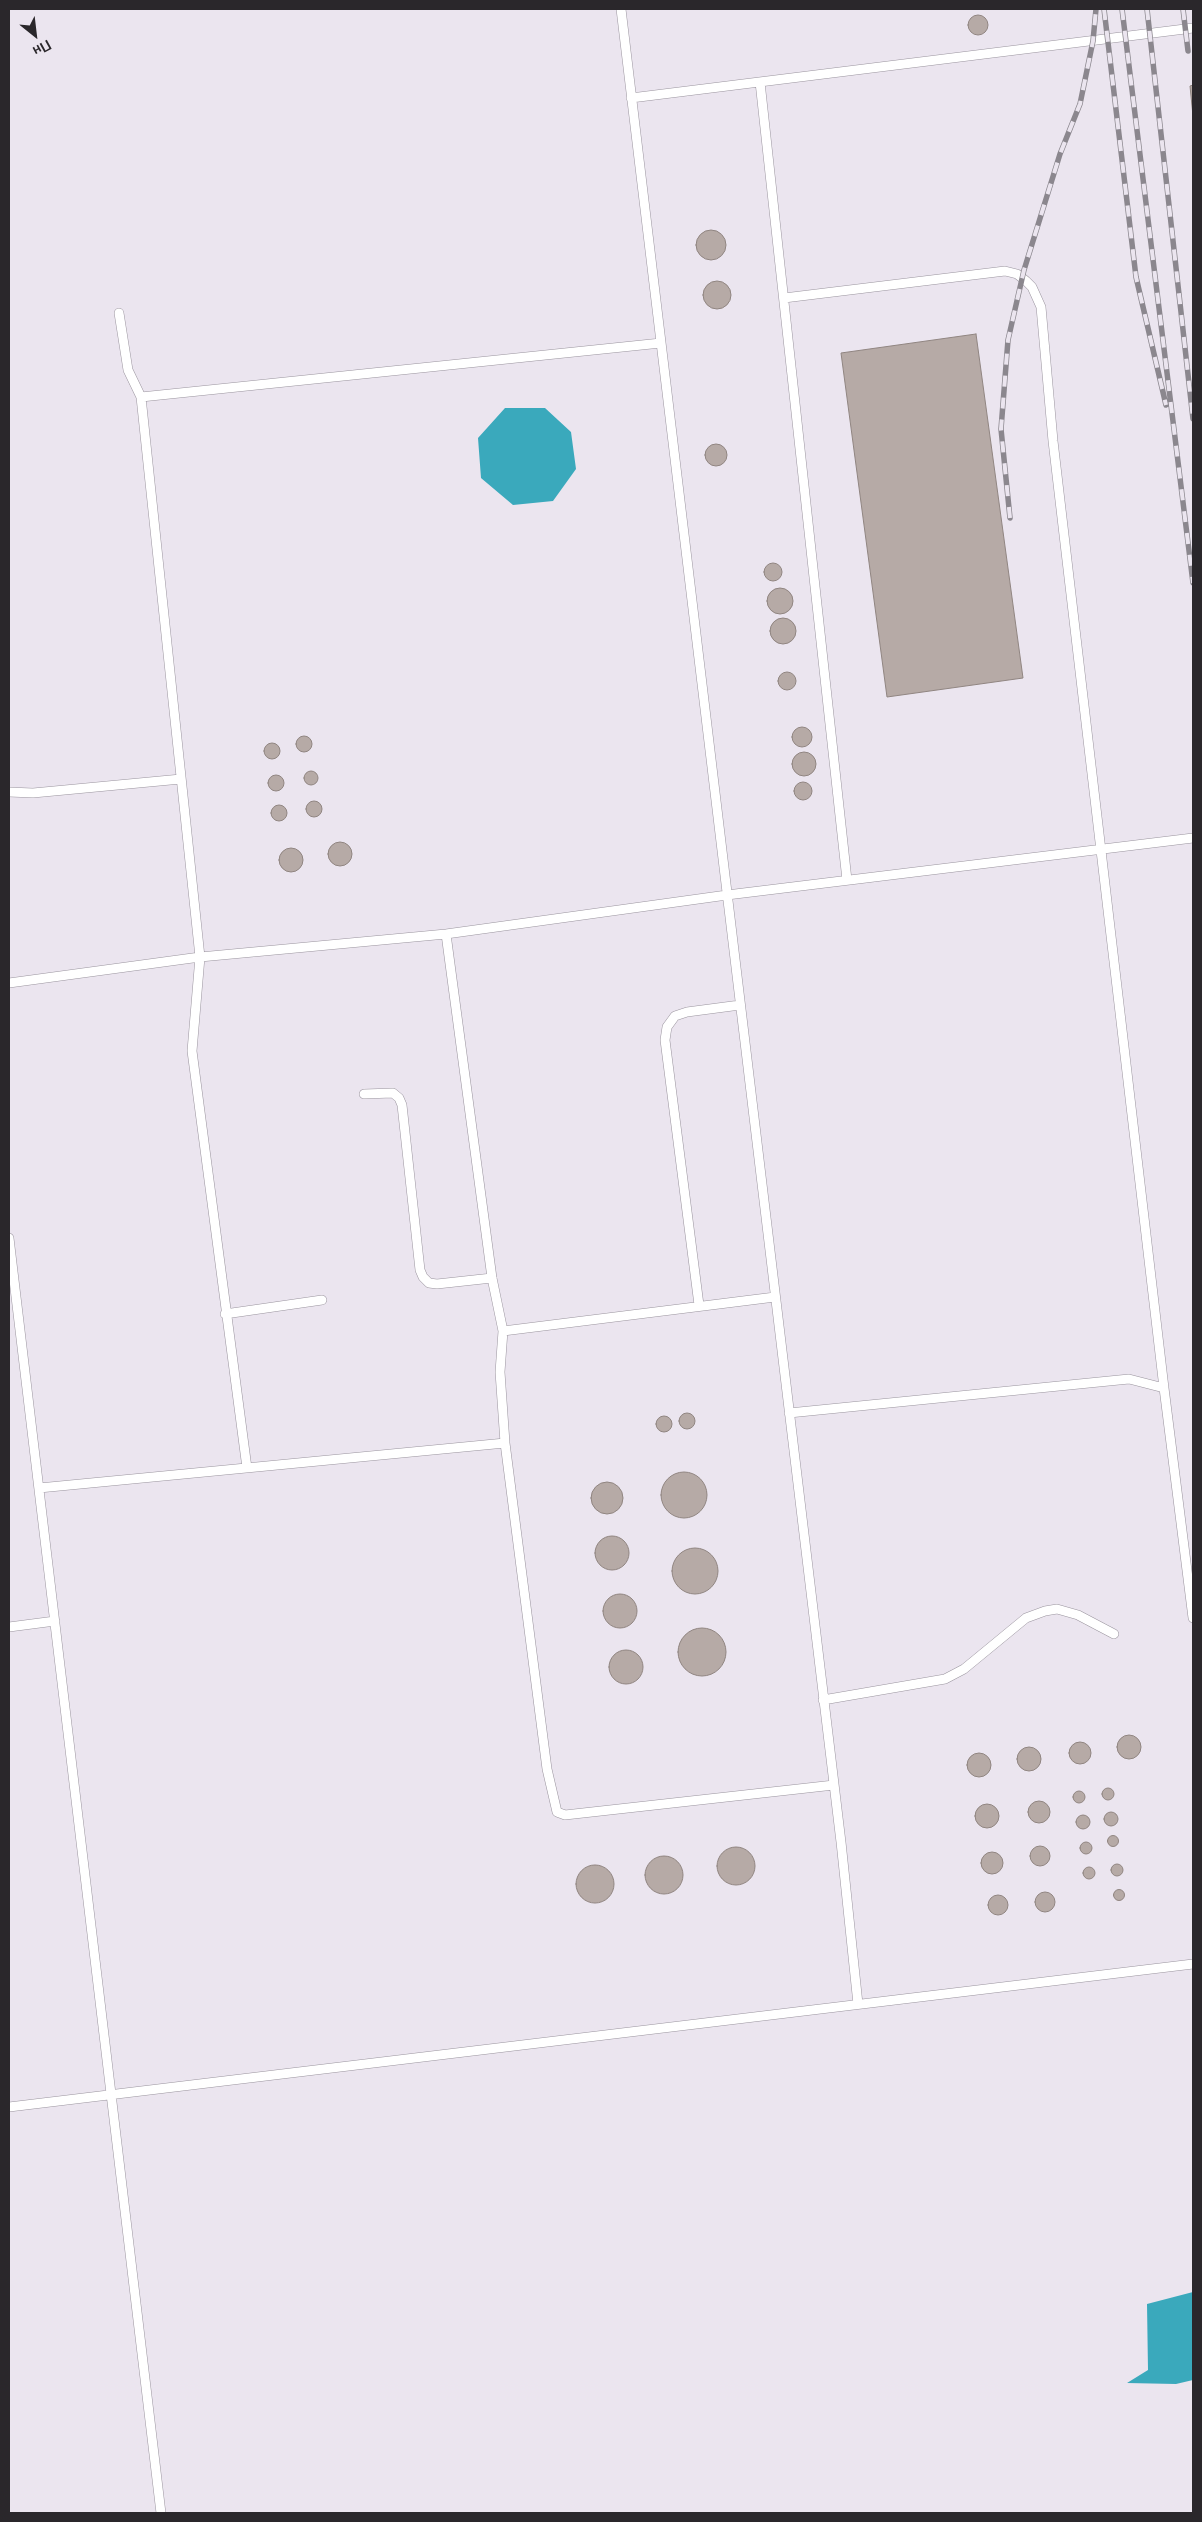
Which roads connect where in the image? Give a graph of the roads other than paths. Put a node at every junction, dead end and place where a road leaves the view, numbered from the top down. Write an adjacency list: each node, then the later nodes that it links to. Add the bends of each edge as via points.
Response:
1 (621, 9): 4 (lane)
2 (1193, 28): 3 (lane)
3 (760, 82): 4 (lane); 5 (lane)
4 (631, 98): 7 (lane)
5 (784, 298): 12 (lane, via 1005,271 1017,274 1032,287 1041,307 1053,441); 13 (lane)
6 (119, 313): 8 (lane, via 128,370)
7 (661, 343): 8 (lane); 14 (lane)
8 (141, 397): 9 (lane)
9 (181, 779): 10 (lane, via 33,793); 16 (lane)
10 (9, 792)
11 (1193, 838): 12 (lane)
12 (1102, 849): 13 (lane); 27 (lane)
13 (847, 880): 14 (lane)
14 (727, 895): 15 (lane); 18 (lane)
15 (446, 934): 16 (lane); 21 (lane)
16 (200, 958): 17 (lane); 25 (lane, via 192,1051)
17 (9, 984)
18 (740, 1005): 22 (lane); 24 (lane, via 675,1016 667,1027 665,1040)
19 (364, 1094): 21 (lane, via 393,1093 402,1106 423,1278 437,1284)
20 (9, 1238): 31 (lane)
21 (492, 1278): 26 (lane)
22 (775, 1297): 24 (lane); 28 (lane)
23 (322, 1300): 25 (lane)
24 (700, 1305): 26 (lane)
25 (225, 1314): 30 (lane)
26 (503, 1331): 29 (lane, via 500,1372)
27 (1164, 1388): 28 (lane, via 1129,1379); 32 (lane)
28 (789, 1413): 36 (lane)
29 (505, 1443): 30 (lane); 37 (lane, via 547,1769 556,1812 565,1815)
30 (247, 1468): 31 (lane)
31 (39, 1488): 33 (lane)
32 (1193, 1618)
33 (55, 1621): 34 (lane); 40 (lane)
34 (9, 1626)
35 (1114, 1634): 36 (lane, via 1078,1615 1057,1609 1045,1611 1026,1618 964,1669 945,1679)
36 (823, 1700): 37 (lane)
37 (834, 1784): 39 (lane)
38 (1193, 1964): 39 (lane)
39 (858, 2004): 40 (lane)
40 (111, 2094): 41 (lane); 42 (lane)
41 (9, 2107)
42 (162, 2513)

